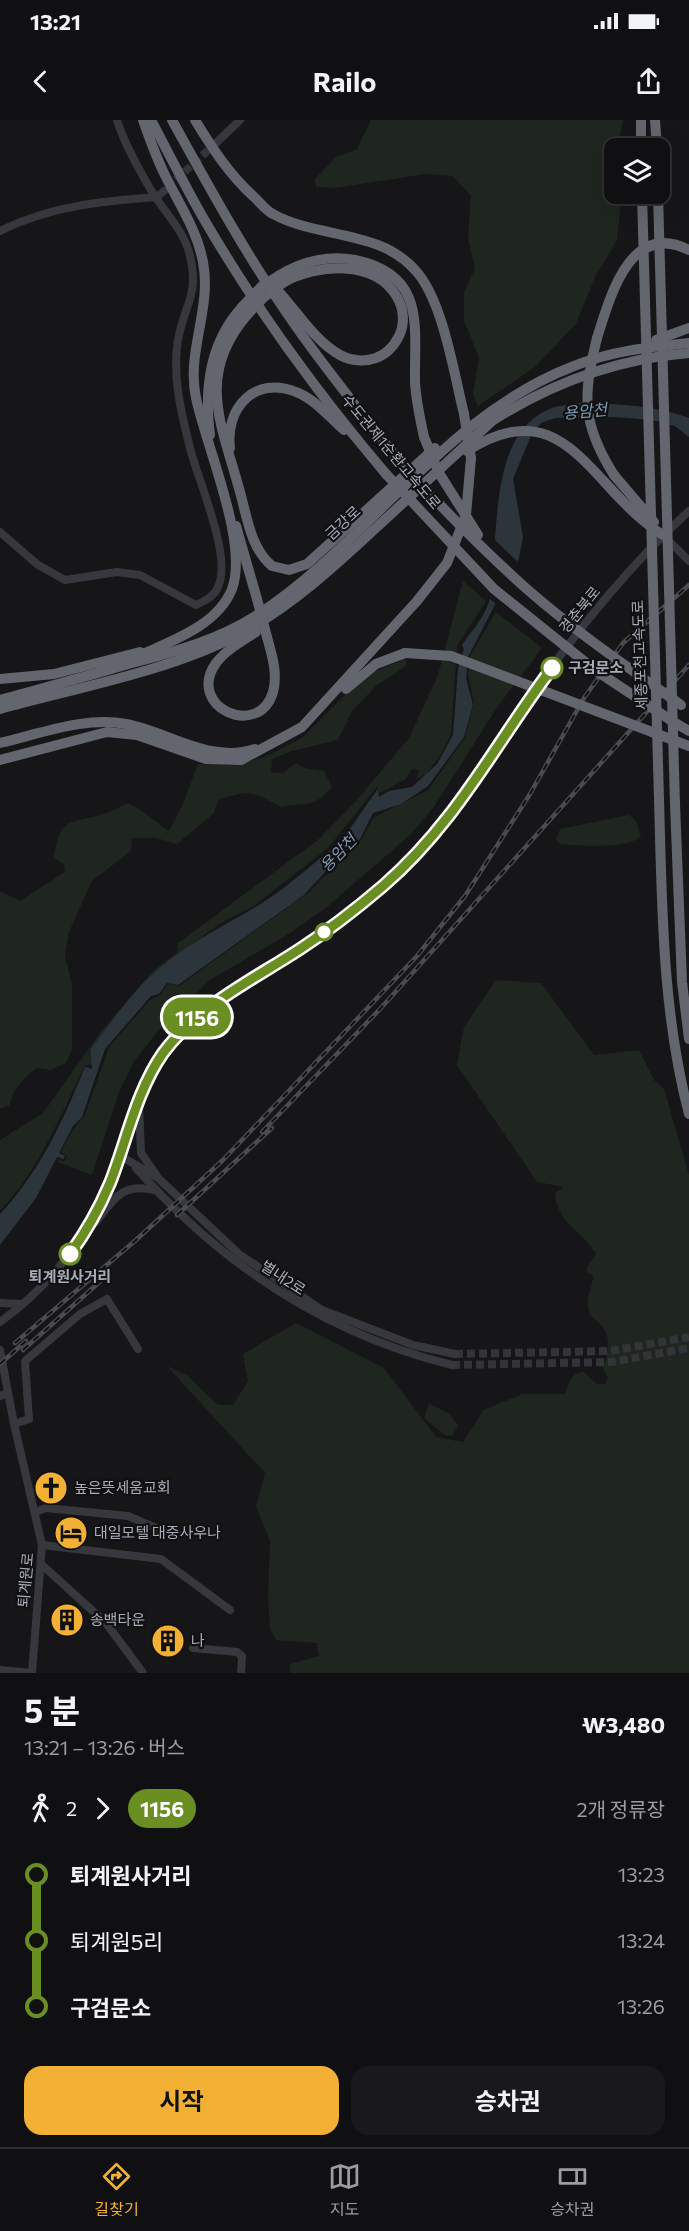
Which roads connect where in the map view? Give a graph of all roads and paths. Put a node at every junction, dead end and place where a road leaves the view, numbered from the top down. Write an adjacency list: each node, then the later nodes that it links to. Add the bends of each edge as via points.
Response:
1 (117, 120): 13 (street)
2 (143, 120): 27 (highway, via 203,262 205,304 193,376 201,424)
3 (151, 120): 26 (highway, 수도권제1순환고속도로, via 204,220 236,270 291,352)
4 (172, 120): 18 (highway, 수도권제1순환고속도로)
5 (195, 120): 43 (highway, bridge, via 232,176 272,214 304,227 378,245 400,255 417,272 435,305 464,414 471,458 466,515 447,563 417,602)
6 (240, 120): 11 (street)
7 (641, 120): 9 (highway)
8 (655, 120): 10 (highway)
9 (641, 138)
10 (656, 138)
11 (216, 143)
12 (164, 191): 13 (street)
13 (157, 197): 16 (street, via 93,202 20,221); 32 (street, via 190,253 192,298 179,335 176,367 190,449 219,546 222,571 218,589 196,605 140,575 117,572 65,580 38,565)
14 (642, 204): 51 (highway, 세종포천고속도로, bridge, via 663,926 669,1005)
15 (658, 204): 49 (highway, 세종포천고속도로, bridge, via 675,804 682,982)
16 (0, 231)
17 (689, 250): 33 (highway, bridge, via 661,243 649,247 620,274 587,378 586,399 598,451)
18 (258, 267): 19 (highway, via 313,332 340,355 370,360 389,351 399,338 403,320 400,301 387,284 375,277 353,269 326,269); 34 (highway, 수도권제1순환고속도로, bridge, via 322,363 399,461)
19 (282, 279): 20 (highway, bridge); 34 (highway, bridge, via 308,262 337,258 363,261 398,281 415,318 416,397 424,437 439,473)
20 (245, 311): 27 (highway, via 229,321 213,361 207,400); 28 (highway, via 233,331 217,382 217,413)
21 (689, 328): 23 (highway)
22 (689, 343): 23 (highway, 금강로)
23 (623, 350): 25 (highway, 금강로, via 539,381)
24 (689, 354): 29 (highway, 금강로, via 607,366 558,385 492,421)
25 (463, 431): 28 (highway, via 441,443 316,557 289,570 272,566 261,554); 39 (highway, 금강로, via 316,569 253,617 197,644)
26 (366, 451): 28 (highway, via 309,398 289,389 271,387 253,393 234,413 229,429); 44 (highway, 수도권제1순환고속도로, bridge, via 494,589 595,669)
27 (213, 459): 30 (highway)
28 (232, 464)
29 (444, 466): 33 (highway, via 483,441 507,432 537,430 563,442 639,519); 35 (highway, 금강로)
30 (222, 490): 35 (highway, bridge, via 238,530 257,599 267,637 275,675 269,701 249,715 223,711 210,690 210,676 217,662 229,650 306,597); 37 (highway, via 236,563 232,587 225,601 205,622)
31 (689, 511): 33 (street, 경춘북로)
32 (0, 532)
33 (663, 535): 36 (street); 50 (street, 경춘북로, via 563,654 520,711 464,798 426,846 338,922 198,1016 163,1054)
34 (488, 551): 41 (highway, 수도권제1순환고속도로, bridge, via 548,606)
35 (351, 552): 42 (highway, 금강로, via 280,610 221,643 163,664)
36 (689, 561)
37 (155, 648): 38 (highway, via 54,674); 39 (highway)
38 (0, 679)
39 (80, 679): 40 (highway, 금강로)
40 (0, 700)
41 (685, 708)
42 (0, 709)
43 (302, 727): 46 (highway); 47 (highway, bridge, via 376,664 405,653 451,656)
44 (689, 731)
45 (0, 742): 46 (highway, via 101,722 127,724 204,750 250,751)
46 (278, 742): 48 (highway, via 249,757 206,759 137,735 107,732)
47 (689, 746)
48 (0, 760)
49 (689, 1039)
50 (139, 1102): 52 (street, 경춘북로); 54 (street, via 141,1153)
51 (689, 1114)
52 (118, 1155): 53 (street, 별내2로); 56 (street, 경춘북로, via 111,1181)
53 (131, 1162): 54 (street, 별내2로); 55 (street, 별내2로)
54 (158, 1178): 62 (street, 별내2로, via 239,1254 322,1310 413,1345)
55 (156, 1190): 56 (street, via 142,1187 121,1192); 63 (street, 별내2로, via 195,1230 282,1296 358,1335)
56 (84, 1236): 58 (street, 경춘북로, via 67,1259)
57 (0, 1303): 58 (street)
58 (21, 1304): 59 (street, 경춘북로)
59 (0, 1322)
60 (138, 1349): 66 (street, via 107,1299 80,1314 25,1361 30,1419)
61 (0, 1350): 64 (street, 퇴계원로)
62 (455, 1354)
63 (452, 1365)
64 (8, 1393): 65 (street); 66 (street, 퇴계원로)
65 (0, 1396)
66 (14, 1424): 67 (street, 퇴계원로)
67 (34, 1512): 68 (street, via 46,1508 128,1516); 69 (street, 퇴계원로)
68 (161, 1530)
69 (42, 1545): 70 (street, 퇴계원로); 71 (street, via 161,1559)
70 (41, 1564): 74 (street, 퇴계원로); 75 (street, via 106,1623)
71 (230, 1611)
72 (193, 1648): 76 (street, via 237,1652 242,1656)
73 (0, 1670): 74 (street)
74 (33, 1673)
75 (143, 1673)
76 (241, 1673)

